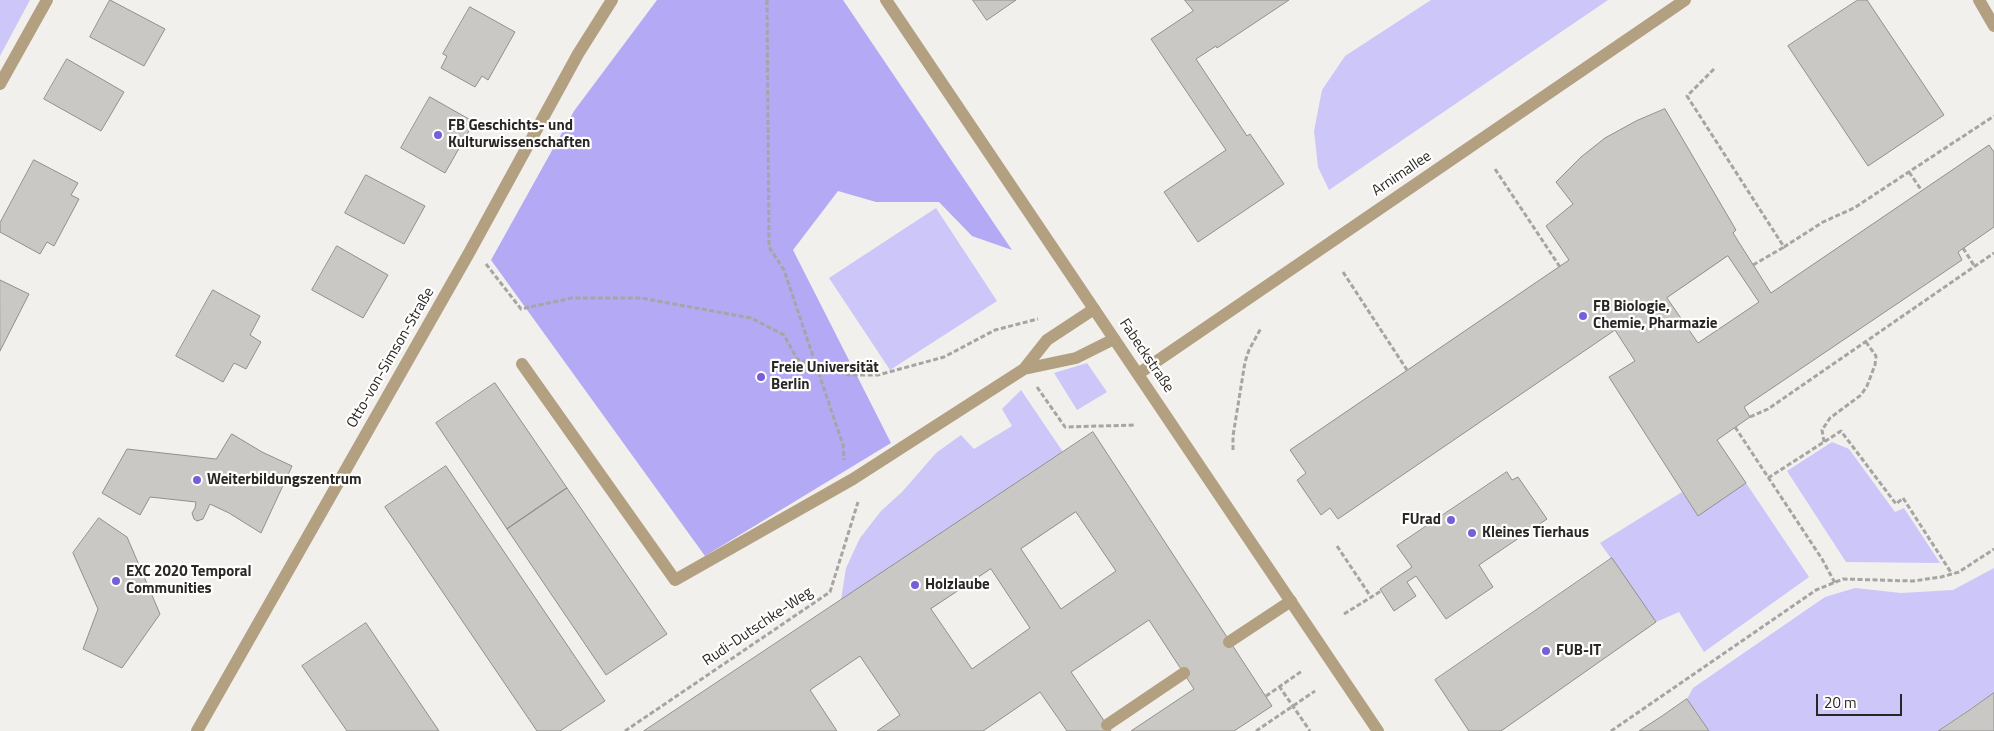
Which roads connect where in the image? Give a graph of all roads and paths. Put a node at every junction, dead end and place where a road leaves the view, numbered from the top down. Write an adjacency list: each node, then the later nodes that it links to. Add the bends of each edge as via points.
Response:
1 (47, 0): 9 (street)
2 (612, 0): 55 (street, Otto-von-Simson-Straße, via 578,54 469,253)
3 (767, 0): 28 (path, Rudi-Dutschke-Weg, via 769,248 784,270)
4 (886, 0): 22 (street, Fabeckstraße)
5 (1685, 0): 31 (street, Arnimallee)
6 (1979, 0): 7 (street)
7 (1994, 26)
8 (1714, 68): 14 (path, via 1687,96)
9 (0, 84)
10 (1994, 116): 12 (path)
11 (1494, 169): 19 (path)
12 (1909, 172): 13 (path); 14 (path, via 1854,208)
13 (1922, 191)
14 (1784, 246): 18 (path)
15 (1963, 248): 20 (path)
16 (1994, 253): 20 (path)
17 (482, 260): 28 (path, via 521,309 572,298 641,298 751,318 784,335 796,359)
18 (1753, 265)
19 (1560, 267)
20 (1975, 267): 26 (path)
21 (1343, 272): 30 (path)
22 (1094, 309): 25 (street, Fabeckstraße); 29 (street, via 1047,340)
23 (1042, 318): 28 (path, via 995,330 944,357 878,375 849,375)
24 (1261, 328): 36 (path, via 1245,362)
25 (1114, 339): 29 (street, via 1076,358); 31 (street, Fabeckstraße)
26 (1866, 342): 32 (path); 35 (path, via 1876,356 1872,375 1861,395 1830,418 1822,430)
27 (522, 364): 38 (street, via 675,580)
28 (815, 364): 38 (path, Rudi-Dutschke-Weg, via 843,445 844,466)
29 (1024, 368): 33 (path, via 1065,427); 38 (street)
30 (1407, 370)
31 (1138, 374): 45 (street, Fabeckstraße)
32 (1750, 417)
33 (1136, 426)
34 (1735, 427): 37 (path)
35 (1824, 442): 37 (path); 41 (path, via 1841,431 1896,504 1903,498)
36 (1233, 450)
37 (1768, 478): 42 (path)
38 (852, 479): 56 (path, Rudi-Dutschke-Weg, via 860,494 830,592)
39 (1337, 546): 44 (path)
40 (1994, 549): 41 (path)
41 (1952, 574): 42 (path, via 1913,581 1843,579)
42 (1835, 583): 60 (path, via 1816,590)
43 (1381, 591): 44 (path)
44 (1371, 597): 46 (path)
45 (1291, 602): 47 (street); 59 (street, Fabeckstraße)
46 (1344, 614)
47 (1229, 642)
48 (1302, 671): 50 (path)
49 (1184, 673): 54 (street)
50 (1280, 686): 52 (path); 53 (path)
51 (1315, 691): 53 (path)
52 (1266, 696)
53 (1293, 706): 57 (path); 58 (path)
54 (1106, 725)
55 (197, 731)
56 (625, 731)
57 (1256, 731)
58 (1310, 731)
59 (1378, 731)
60 (1611, 731)

